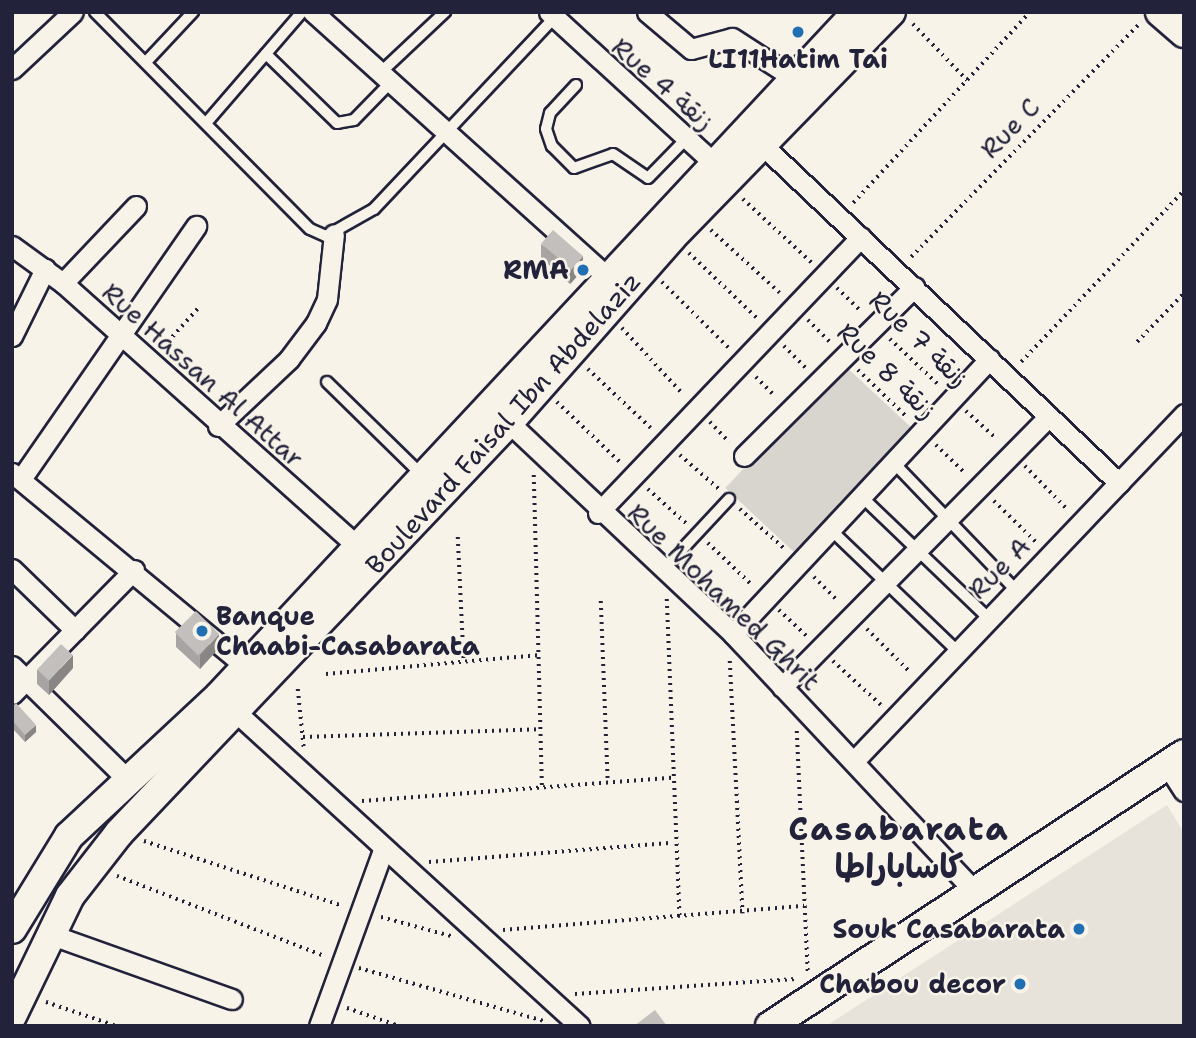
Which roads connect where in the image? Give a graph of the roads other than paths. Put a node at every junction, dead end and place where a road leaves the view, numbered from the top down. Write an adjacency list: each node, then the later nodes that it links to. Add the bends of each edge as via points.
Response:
1 (73, 12): 15 (street)
2 (95, 12): 14 (lane)
3 (193, 12): 14 (lane)
4 (302, 12): 13 (lane)
5 (313, 12): 16 (street)
6 (647, 12): 17 (street, via 691,48 732,38)
7 (858, 12): 17 (main road, Boulevard Faisal Ibn Abdelaziz)
8 (1160, 12): 12 (main road)
9 (439, 14): 16 (lane)
10 (554, 14): 20 (lane); 22 (street, Rue 4 زنقة)
11 (901, 17): 21 (main road, Boulevard Faisal Ibn Abdelaziz)
12 (1184, 33)
13 (266, 54): 16 (lane, via 337,123 355,120); 19 (lane)
14 (146, 62): 19 (lane)
15 (12, 69)
16 (385, 78): 20 (street)
17 (794, 78): 21 (main road, Boulevard Faisal Ibn Abdelaziz)
18 (576, 85): 22 (lane, via 550,113 546,129 552,146 574,168 613,154 648,178)
19 (207, 122): 26 (lane, via 310,229)
20 (448, 134): 26 (lane, via 374,209); 30 (street)
21 (756, 138): 23 (main road, Boulevard Faisal Ibn Abdelaziz); 27 (street)
22 (685, 139): 23 (street, Rue 4 زنقة)
23 (722, 175): 30 (main road, Boulevard Faisal Ibn Abdelaziz); 37 (main road, Boulevard Faisal Ibn Abdelaziz, via 697,216 672,237 538,384)
24 (136, 206): 31 (street)
25 (196, 226): 33 (street)
26 (334, 234): 40 (street, via 327,299 316,323 289,359)
27 (861, 237): 32 (street); 48 (street)
28 (13, 248): 29 (street, Rue Hassan Al Attar)
29 (45, 269): 31 (street, Rue Hassan Al Attar); 34 (street)
30 (606, 276): 37 (main road, Boulevard Faisal Ibn Abdelaziz)
31 (63, 283): 33 (street, Rue Hassan Al Attar)
32 (914, 287): 35 (street); 41 (street)
33 (116, 334): 40 (street, Rue Hassan Al Attar); 43 (street)
34 (12, 336)
35 (989, 359): 39 (street); 42 (street)
36 (327, 382): 44 (lane)
37 (499, 414): 44 (main road, Boulevard Faisal Ibn Abdelaziz); 48 (street, Rue Mohamed Ghrit, via 534,442); 66 (main road, Boulevard Faisal Ibn Abdelaziz)
38 (1184, 414): 45 (street, Rue A)
39 (1049, 416): 45 (street); 49 (street)
40 (218, 426): 51 (street, Rue Hassan Al Attar)
41 (744, 456)
42 (893, 462): 46 (street); 49 (lane)
43 (17, 476): 54 (street)
44 (424, 476): 51 (main road, Boulevard Faisal Ibn Abdelaziz)
45 (1119, 483): 57 (street, Rue A)
46 (861, 496): 50 (street); 52 (lane)
47 (729, 499): 55 (lane)
48 (598, 513): 55 (street, Rue Mohamed Ghrit)
49 (948, 519): 52 (street); 57 (lane)
50 (830, 529): 56 (lane); 60 (street)
51 (357, 546): 62 (main road, Boulevard Faisal Ibn Abdelaziz)
52 (918, 549): 56 (street); 58 (lane)
53 (12, 569): 59 (street)
54 (134, 570): 59 (street); 62 (street)
55 (664, 575): 60 (street, Rue Mohamed Ghrit)
56 (885, 582): 61 (lane); 64 (street)
57 (1015, 589): 58 (street, Rue A)
58 (987, 617): 61 (street, Rue A)
59 (75, 630): 63 (street)
60 (733, 635): 64 (street, Rue Mohamed Ghrit)
61 (956, 650): 68 (street, Rue A)
62 (245, 666): 66 (main road, Boulevard Faisal Ibn Abdelaziz)
63 (19, 672): 65 (street); 69 (street)
64 (782, 687): 68 (street, Rue Mohamed Ghrit)
65 (12, 694)
66 (227, 704): 69 (main road, Boulevard Faisal Ibn Abdelaziz); 71 (street); 74 (main road, Boulevard Faisal Ibn Abdelaziz, via 92,866)
67 (1175, 760): 70 (street); 72 (main road)
68 (854, 761): 72 (street, Rue Mohamed Ghrit)
69 (130, 782): 73 (main road, Boulevard Faisal Ibn Abdelaziz, via 69,836)
70 (1184, 791)
71 (383, 850): 77 (street); 78 (street)
72 (975, 892): 79 (main road)
73 (12, 929)
74 (49, 934): 75 (street); 76 (main road, Boulevard Faisal Ibn Abdelaziz)
75 (232, 999)
76 (17, 1005)
77 (319, 1026)
78 (580, 1026)
79 (770, 1026)

